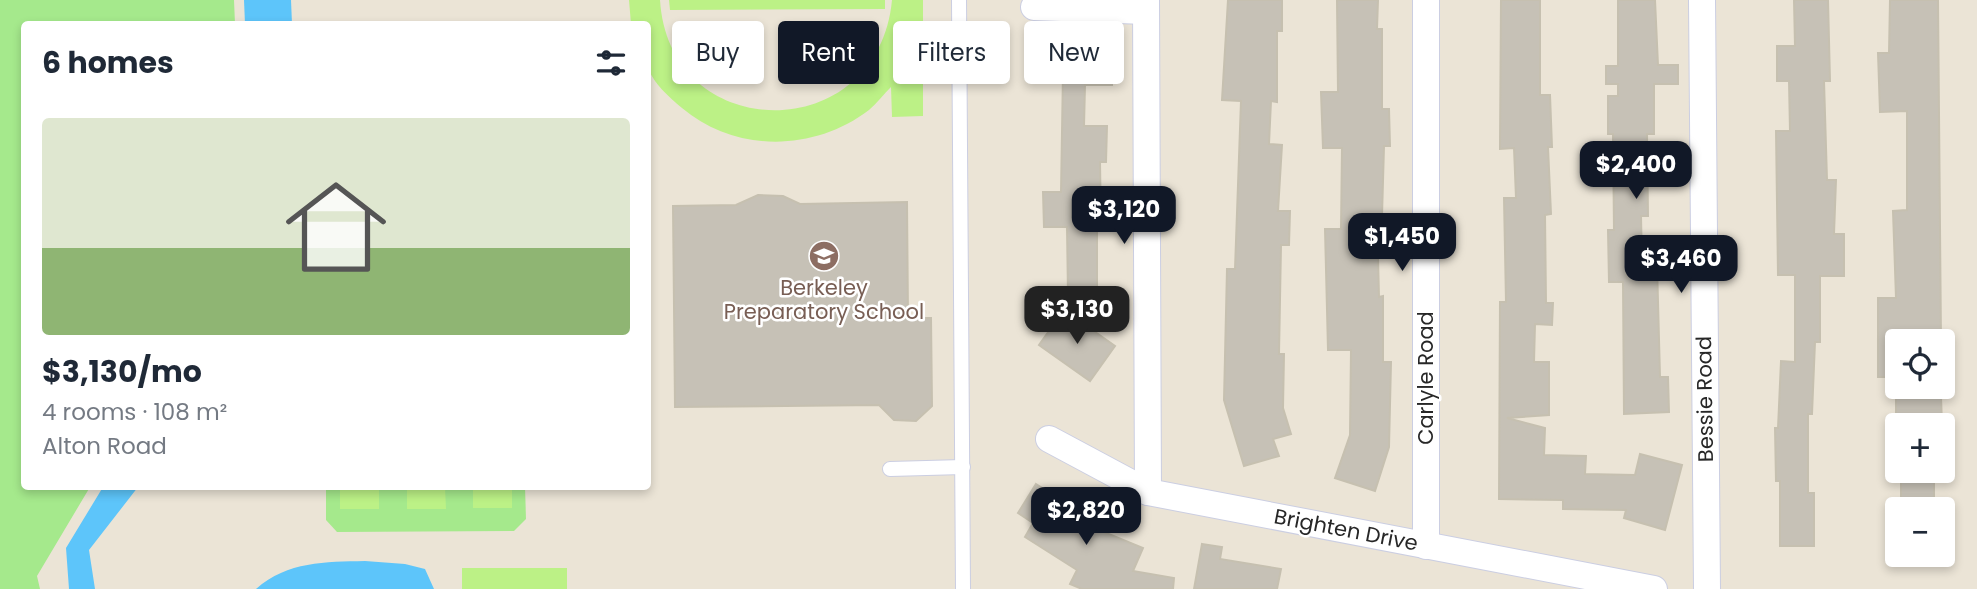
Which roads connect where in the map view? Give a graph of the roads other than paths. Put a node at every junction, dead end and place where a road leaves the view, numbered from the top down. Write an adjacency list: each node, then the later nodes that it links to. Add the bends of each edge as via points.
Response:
1 (959, 0): 7 (lane)
2 (1426, 0): 10 (street, Carlyle Road)
3 (1702, 0): 13 (street, Bessie Road)
4 (1146, 6): 5 (street); 9 (street)
5 (1034, 7)
6 (1049, 439): 9 (street, Brighten Drive)
7 (963, 467): 8 (lane); 11 (lane)
8 (890, 469)
9 (1148, 492): 10 (street, Brighten Drive)
10 (1426, 546): 12 (street, Brighten Drive)
11 (963, 589)
12 (1654, 589)
13 (1707, 589)

